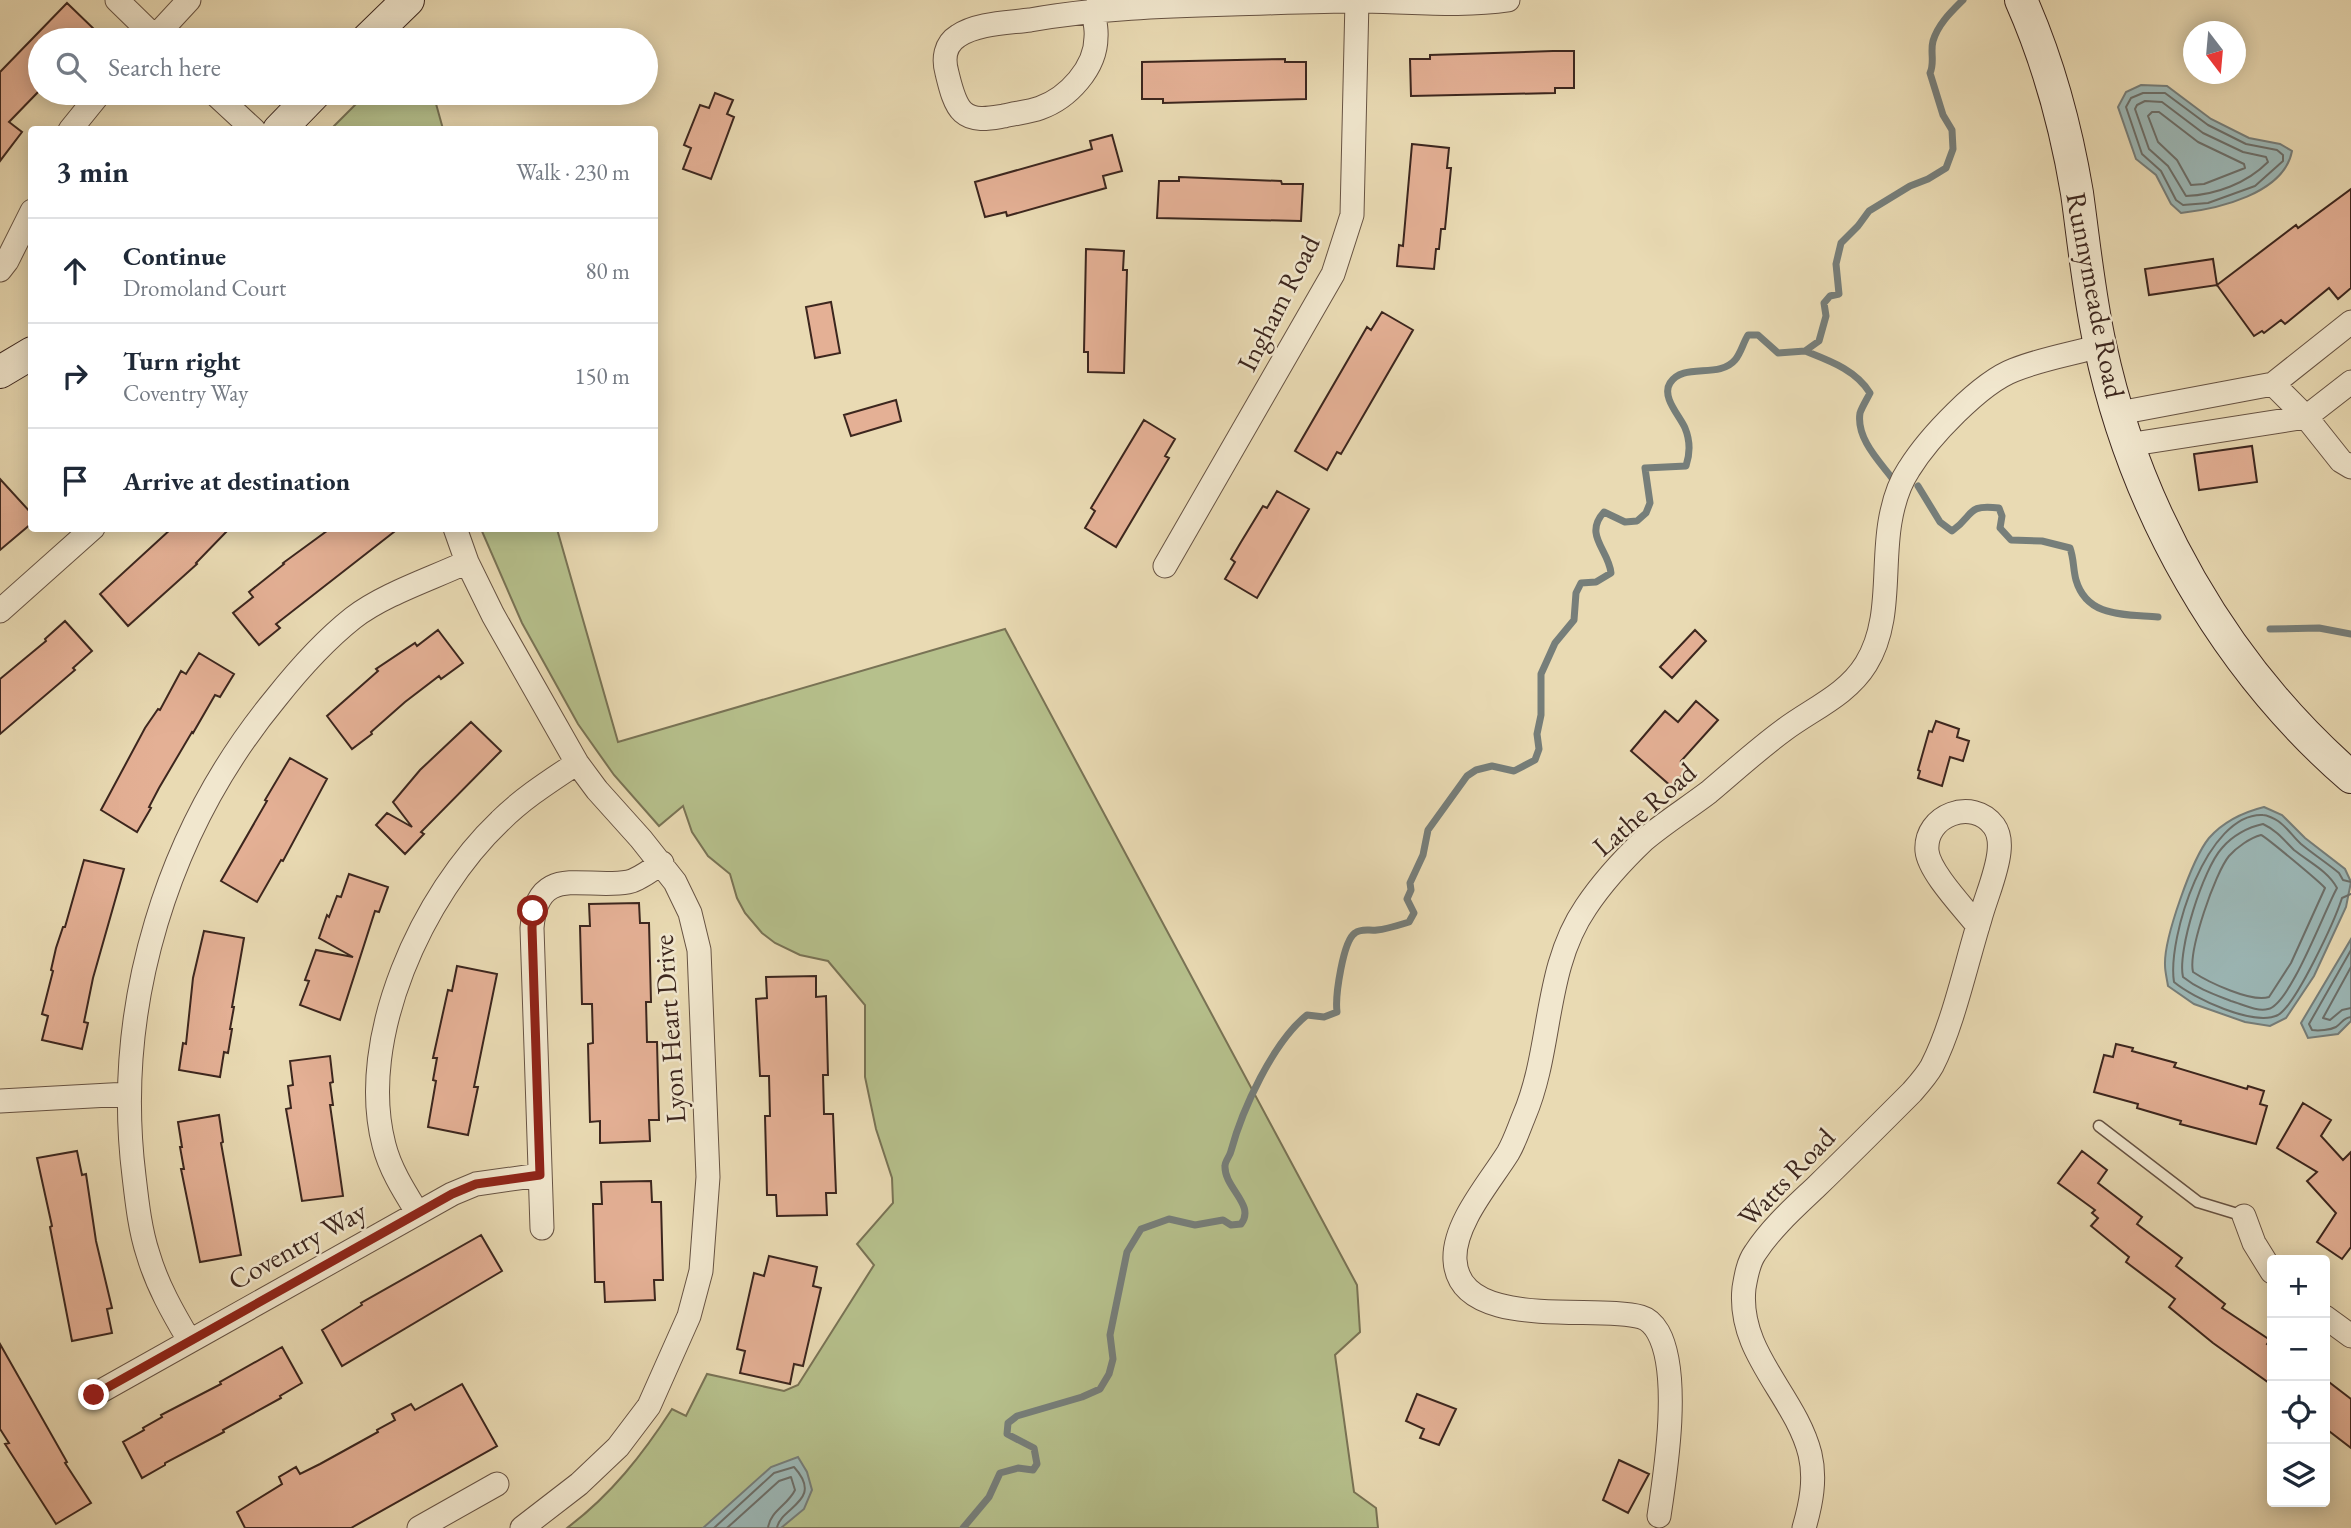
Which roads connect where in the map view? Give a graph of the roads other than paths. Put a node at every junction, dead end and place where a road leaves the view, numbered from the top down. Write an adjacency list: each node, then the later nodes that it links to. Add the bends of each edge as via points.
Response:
1 (117, 0): 8 (street)
2 (189, 0): 9 (street)
3 (408, 0): 10 (street)
4 (1357, 0): 5 (street); 7 (street); 32 (street, Ingham Road, via 1352,215 1343,248 1334,274)
5 (1508, 0)
6 (2021, 0): 20 (street, Runnymeade Road, via 2064,131)
7 (1093, 10): 7 (street, via 973,29 958,36 947,47 945,58 963,112 980,119 996,117 1040,108 1068,91 1094,52)
8 (144, 28)
9 (165, 28)
10 (379, 28)
11 (90, 105): 14 (street)
12 (227, 105): 15 (street)
13 (303, 105): 16 (street)
14 (72, 126)
15 (250, 126)
16 (283, 126)
17 (28, 219): 18 (street)
18 (0, 270)
19 (2351, 322): 24 (street)
20 (2100, 346): 25 (street, Runnymeade Road); 51 (street, Lathe Road, via 2015,369 1994,380 1924,448 1899,487 1890,522 1878,638 1866,664 1849,685 1646,839 1602,885 1563,950 1528,1108 1511,1148 1470,1212 1458,1238 1455,1261 1462,1282 1475,1297 1496,1305 1646,1317 1657,1330 1665,1349 1670,1444)
21 (28, 355): 22 (street)
22 (0, 372)
23 (2351, 382): 26 (street)
24 (2273, 384): 25 (street); 26 (street)
25 (2119, 413): 27 (street, Runnymeade Road)
26 (2306, 417): 27 (street); 28 (street)
27 (2127, 445): 35 (street, Runnymeade Road, via 2171,544 2208,609 2277,702)
28 (2351, 467)
29 (89, 532): 33 (street)
30 (456, 532): 31 (street, Lyon Heart Drive)
31 (467, 562): 34 (street, Lyon Heart Drive); 38 (street, via 354,617 302,666 232,755 185,843 150,940)
32 (1165, 566)
33 (0, 611)
34 (577, 763): 36 (street, Lyon Heart Drive); 42 (street, via 529,795 469,855 439,896 400,979 385,1027 378,1114 384,1146)
35 (2351, 777)
36 (662, 863): 41 (street, via 631,882 559,884 538,898 532,928); 53 (street, Lyon Heart Drive, via 690,913 699,950 708,1177 701,1271 688,1315 649,1406 618,1447)
37 (1978, 926): 37 (street, Watts Road, via 2000,840 1983,815 1973,811 1945,815 1933,826 1927,853); 54 (street, Watts Road, via 1931,1068 1776,1226 1754,1254 1746,1274 1745,1322 1810,1454 1814,1477)
38 (128, 1094): 39 (street); 48 (street, via 133,1175 147,1253)
39 (0, 1101)
40 (2099, 1126): 43 (lane, via 2198,1202)
41 (540, 1175): 42 (street, Coventry Way, via 476,1184); 44 (street)
42 (417, 1212): 48 (street, Coventry Way)
43 (2244, 1216): 45 (street)
44 (542, 1228)
45 (2267, 1264)
46 (2326, 1318): 47 (street)
47 (2351, 1336)
48 (188, 1340): 49 (street, Coventry Way)
49 (94, 1395)
50 (497, 1484): 52 (street)
51 (1659, 1516)
52 (419, 1528)
53 (522, 1528)
54 (1804, 1528)

